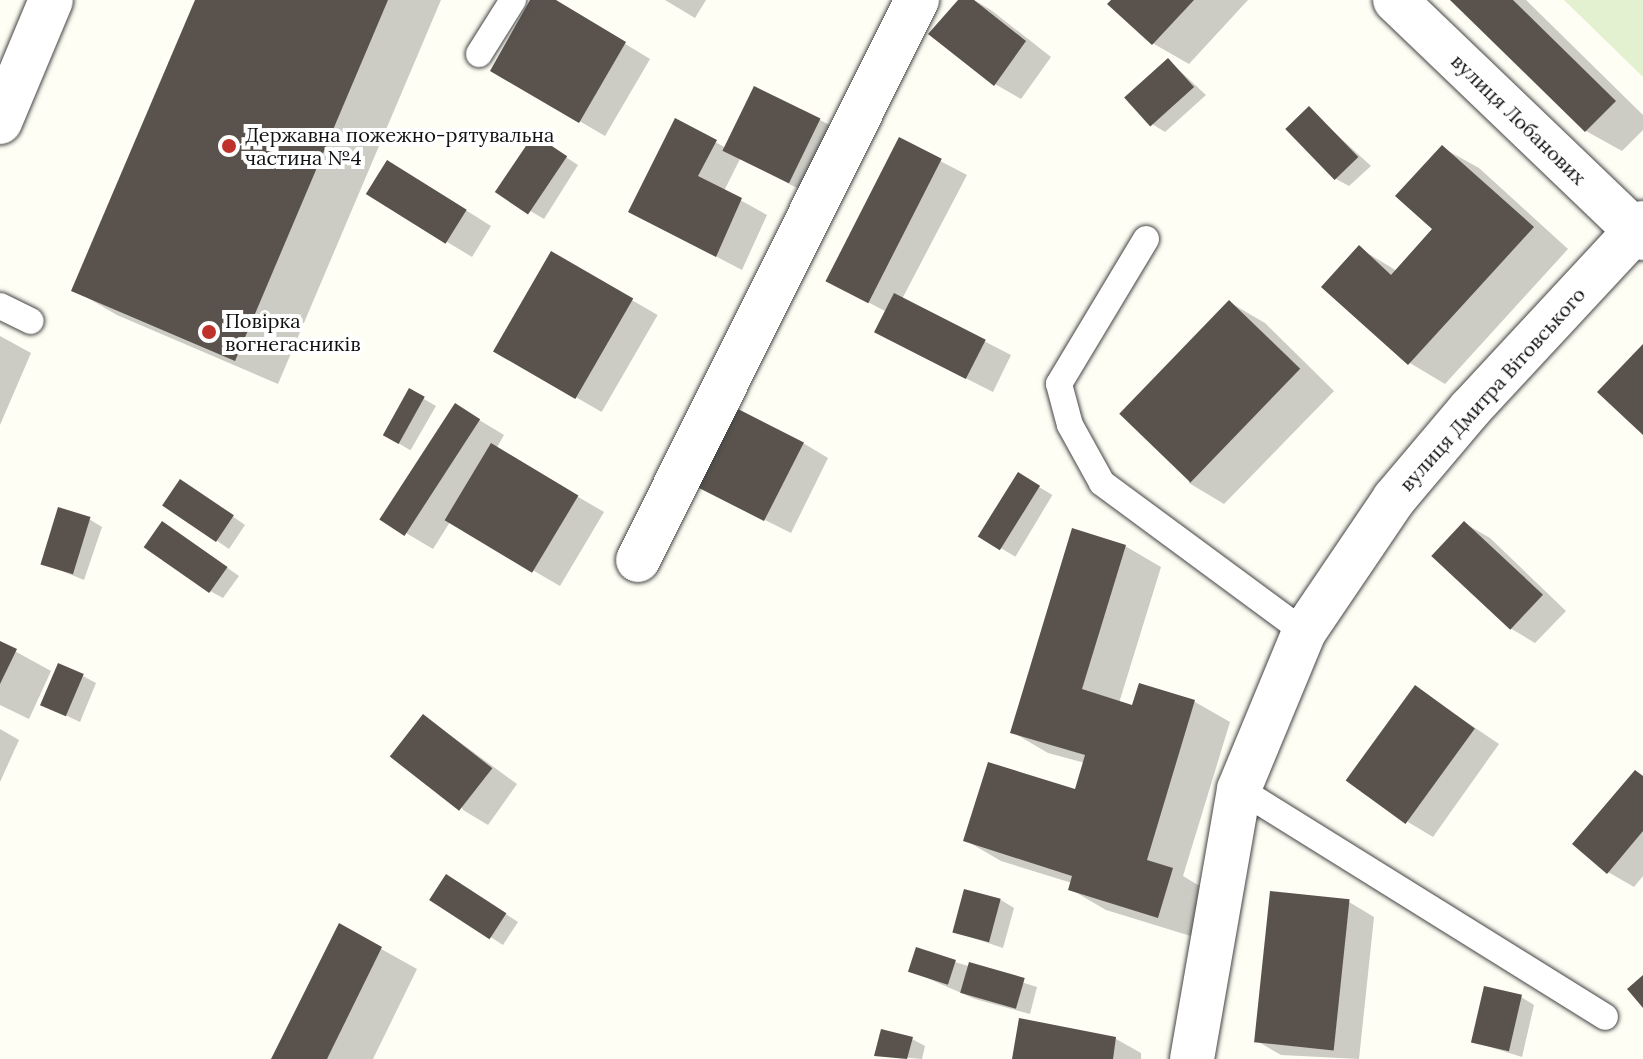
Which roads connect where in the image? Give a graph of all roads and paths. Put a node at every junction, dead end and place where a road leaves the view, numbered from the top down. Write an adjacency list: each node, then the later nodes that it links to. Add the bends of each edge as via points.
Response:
1 (51, 0): 6 (street)
2 (513, 0): 5 (lane)
3 (917, 0): 11 (street)
4 (1395, 0): 7 (street, вулиця Лобанових)
5 (479, 54)
6 (0, 122)
7 (1640, 230): 12 (street, вулиця Дмитра Вітовського, via 1470,409 1394,499)
8 (1146, 239): 12 (lane, via 1059,384 1070,425 1102,483)
9 (0, 306): 10 (lane)
10 (31, 321)
11 (638, 560)
12 (1304, 632): 13 (street, вулиця Дмитра Вітовського)
13 (1239, 789): 14 (lane); 15 (street, вулиця Дмитра Вітовського)
14 (1605, 1017)
15 (1192, 1059)

